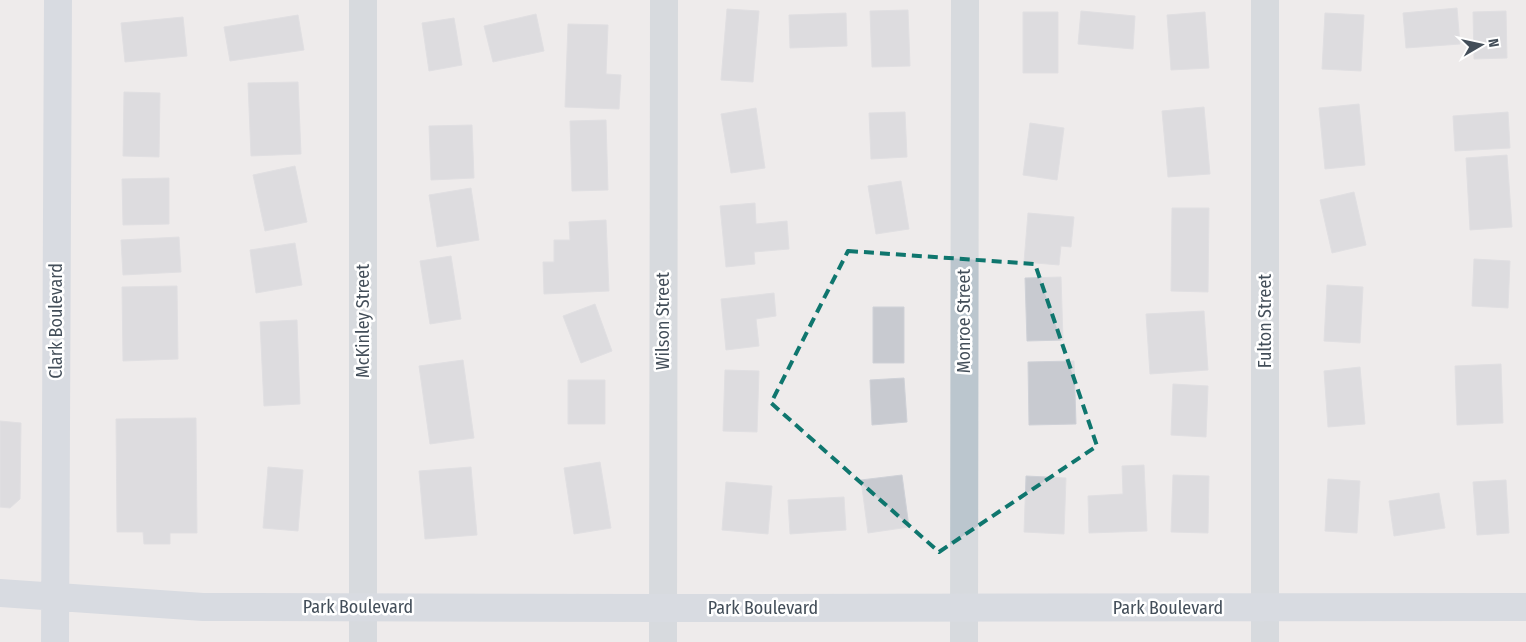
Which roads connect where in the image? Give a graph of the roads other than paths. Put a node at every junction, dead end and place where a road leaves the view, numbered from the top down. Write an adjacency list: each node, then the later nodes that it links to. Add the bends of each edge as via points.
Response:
1 (58, 0): 7 (street, Clark Boulevard)
2 (363, 0): 9 (street, McKinley Street)
3 (664, 0): 10 (street, Wilson Street)
4 (964, 0): 11 (street, Monroe Street)
5 (1265, 0): 12 (street, Fulton Street)
6 (0, 593): 7 (street, Park Boulevard)
7 (55, 597): 9 (street, Park Boulevard, via 203,606); 13 (street, Clark Boulevard)
8 (1526, 606): 12 (street, Park Boulevard)
9 (363, 608): 10 (street, Park Boulevard); 14 (street, McKinley Street)
10 (663, 608): 11 (street, Park Boulevard); 15 (street, Wilson Street)
11 (964, 608): 12 (street, Park Boulevard); 16 (street, Monroe Street)
12 (1265, 608): 17 (street, Fulton Street)
13 (55, 642)
14 (363, 642)
15 (663, 642)
16 (964, 642)
17 (1265, 642)

